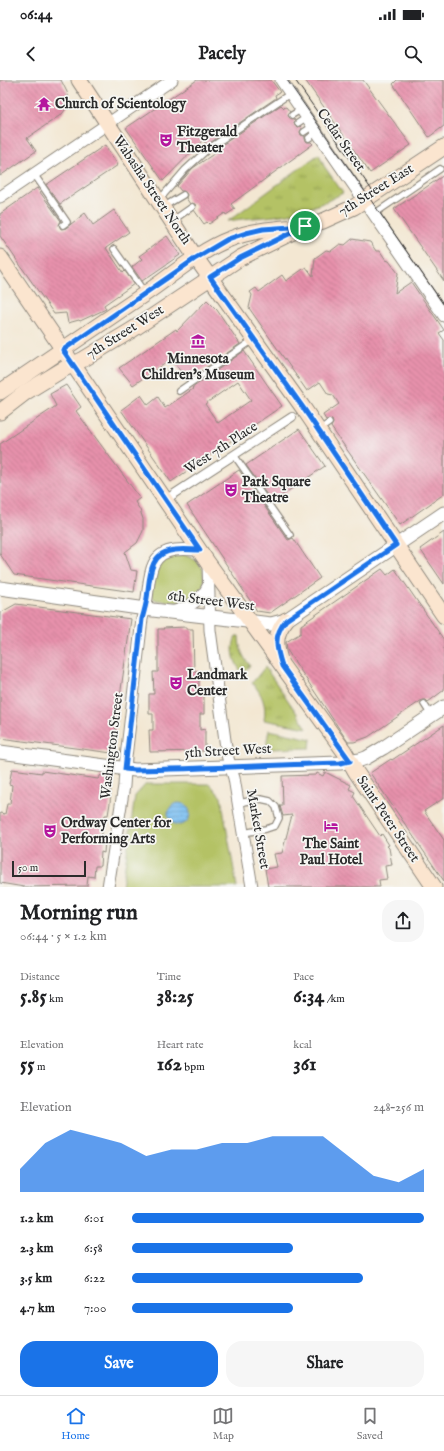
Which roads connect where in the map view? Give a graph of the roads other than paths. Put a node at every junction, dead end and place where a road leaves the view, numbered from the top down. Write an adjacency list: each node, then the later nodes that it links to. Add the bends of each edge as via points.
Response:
1 (78, 80): 5 (main road, Wabasha Street North)
2 (172, 80): 5 (street)
3 (281, 80): 4 (street, Cedar Street)
4 (291, 93): 11 (street, Cedar Street, via 305,124); 12 (lane, via 208,149 185,170)
5 (108, 124): 8 (street); 12 (main road, Wabasha Street North)
6 (444, 147): 11 (main road, 7th Street East)
7 (440, 169): 14 (lane)
8 (34, 174): 10 (street); 16 (lane, via 67,222)
9 (184, 195): 12 (lane)
10 (0, 197)
11 (365, 200): 14 (street, Cedar Street); 17 (main road, 7th Street East, via 342,213)
12 (160, 204): 15 (main road, Wabasha Street North)
13 (192, 206): 15 (lane)
14 (374, 214): 23 (street, Cedar Street)
15 (172, 221): 20 (main road, Wabasha Street North)
16 (63, 225)
17 (305, 226): 20 (main road, 7th Street East, via 246,233 228,239); 21 (main road, 7th Street East, via 240,258)
18 (114, 249): 22 (lane)
19 (0, 258): 25 (main road, Saint Peter Street)
20 (196, 258): 21 (main road, Wabasha Street North); 22 (main road, 7th Street West)
21 (210, 277): 24 (main road, Wabasha Street North); 26 (main road, 7th Street West, via 132,330)
22 (145, 294): 25 (main road, 7th Street West)
23 (444, 316)
24 (254, 339): 27 (lane); 35 (main road, Wabasha Street North, via 324,427)
25 (63, 350): 26 (main road, Saint Peter Street); 28 (main road, 7th Street West)
26 (73, 364): 29 (main road, 7th Street West, via 26,392); 32 (main road, Saint Peter Street)
27 (179, 391)
28 (0, 392)
29 (0, 412)
30 (292, 417): 31 (street, West 7th Place)
31 (234, 455): 32 (street, West 7th Place); 34 (lane)
32 (165, 500): 36 (main road, Saint Peter Street)
33 (444, 513): 35 (street, 6th Street West)
34 (290, 535)
35 (396, 545): 43 (main road, Wabasha Street North); 44 (street, 6th Street West)
36 (200, 550): 37 (main road, Saint Peter Street); 40 (street, via 174,550 156,560 150,573)
37 (208, 563): 38 (street, Market Street); 45 (main road, Saint Peter Street)
38 (209, 585): 41 (street, via 193,604); 42 (street, Market Street)
39 (0, 588): 40 (street, 6th Street West)
40 (145, 609): 41 (street, 6th Street West); 53 (street, Washington Street)
41 (170, 612): 42 (street, 6th Street West)
42 (209, 616): 45 (street, 6th Street West); 52 (street, Market Street)
43 (444, 616)
44 (286, 620): 45 (street, 6th Street West, via 271,624); 46 (main road, via 277,636 277,649)
45 (251, 622): 46 (main road, Saint Peter Street)
46 (282, 666): 51 (main road, Saint Peter Street)
47 (424, 704): 49 (lane)
48 (444, 707): 49 (street, 5th Street West)
49 (432, 716): 51 (street, 5th Street West, via 377,751 360,760)
50 (0, 752): 53 (street, 5th Street West)
51 (350, 761): 52 (street, 5th Street West); 58 (main road, Saint Peter Street)
52 (230, 767): 53 (street, 5th Street West); 54 (street, Market Street)
53 (125, 769): 56 (street, Washington Street)
54 (238, 803): 55 (street, Market Street); 55 (lane, via 261,799 270,801 276,807 279,818 275,826)
55 (243, 833): 57 (street, Market Street)
56 (108, 887)
57 (252, 887)
58 (434, 887)

